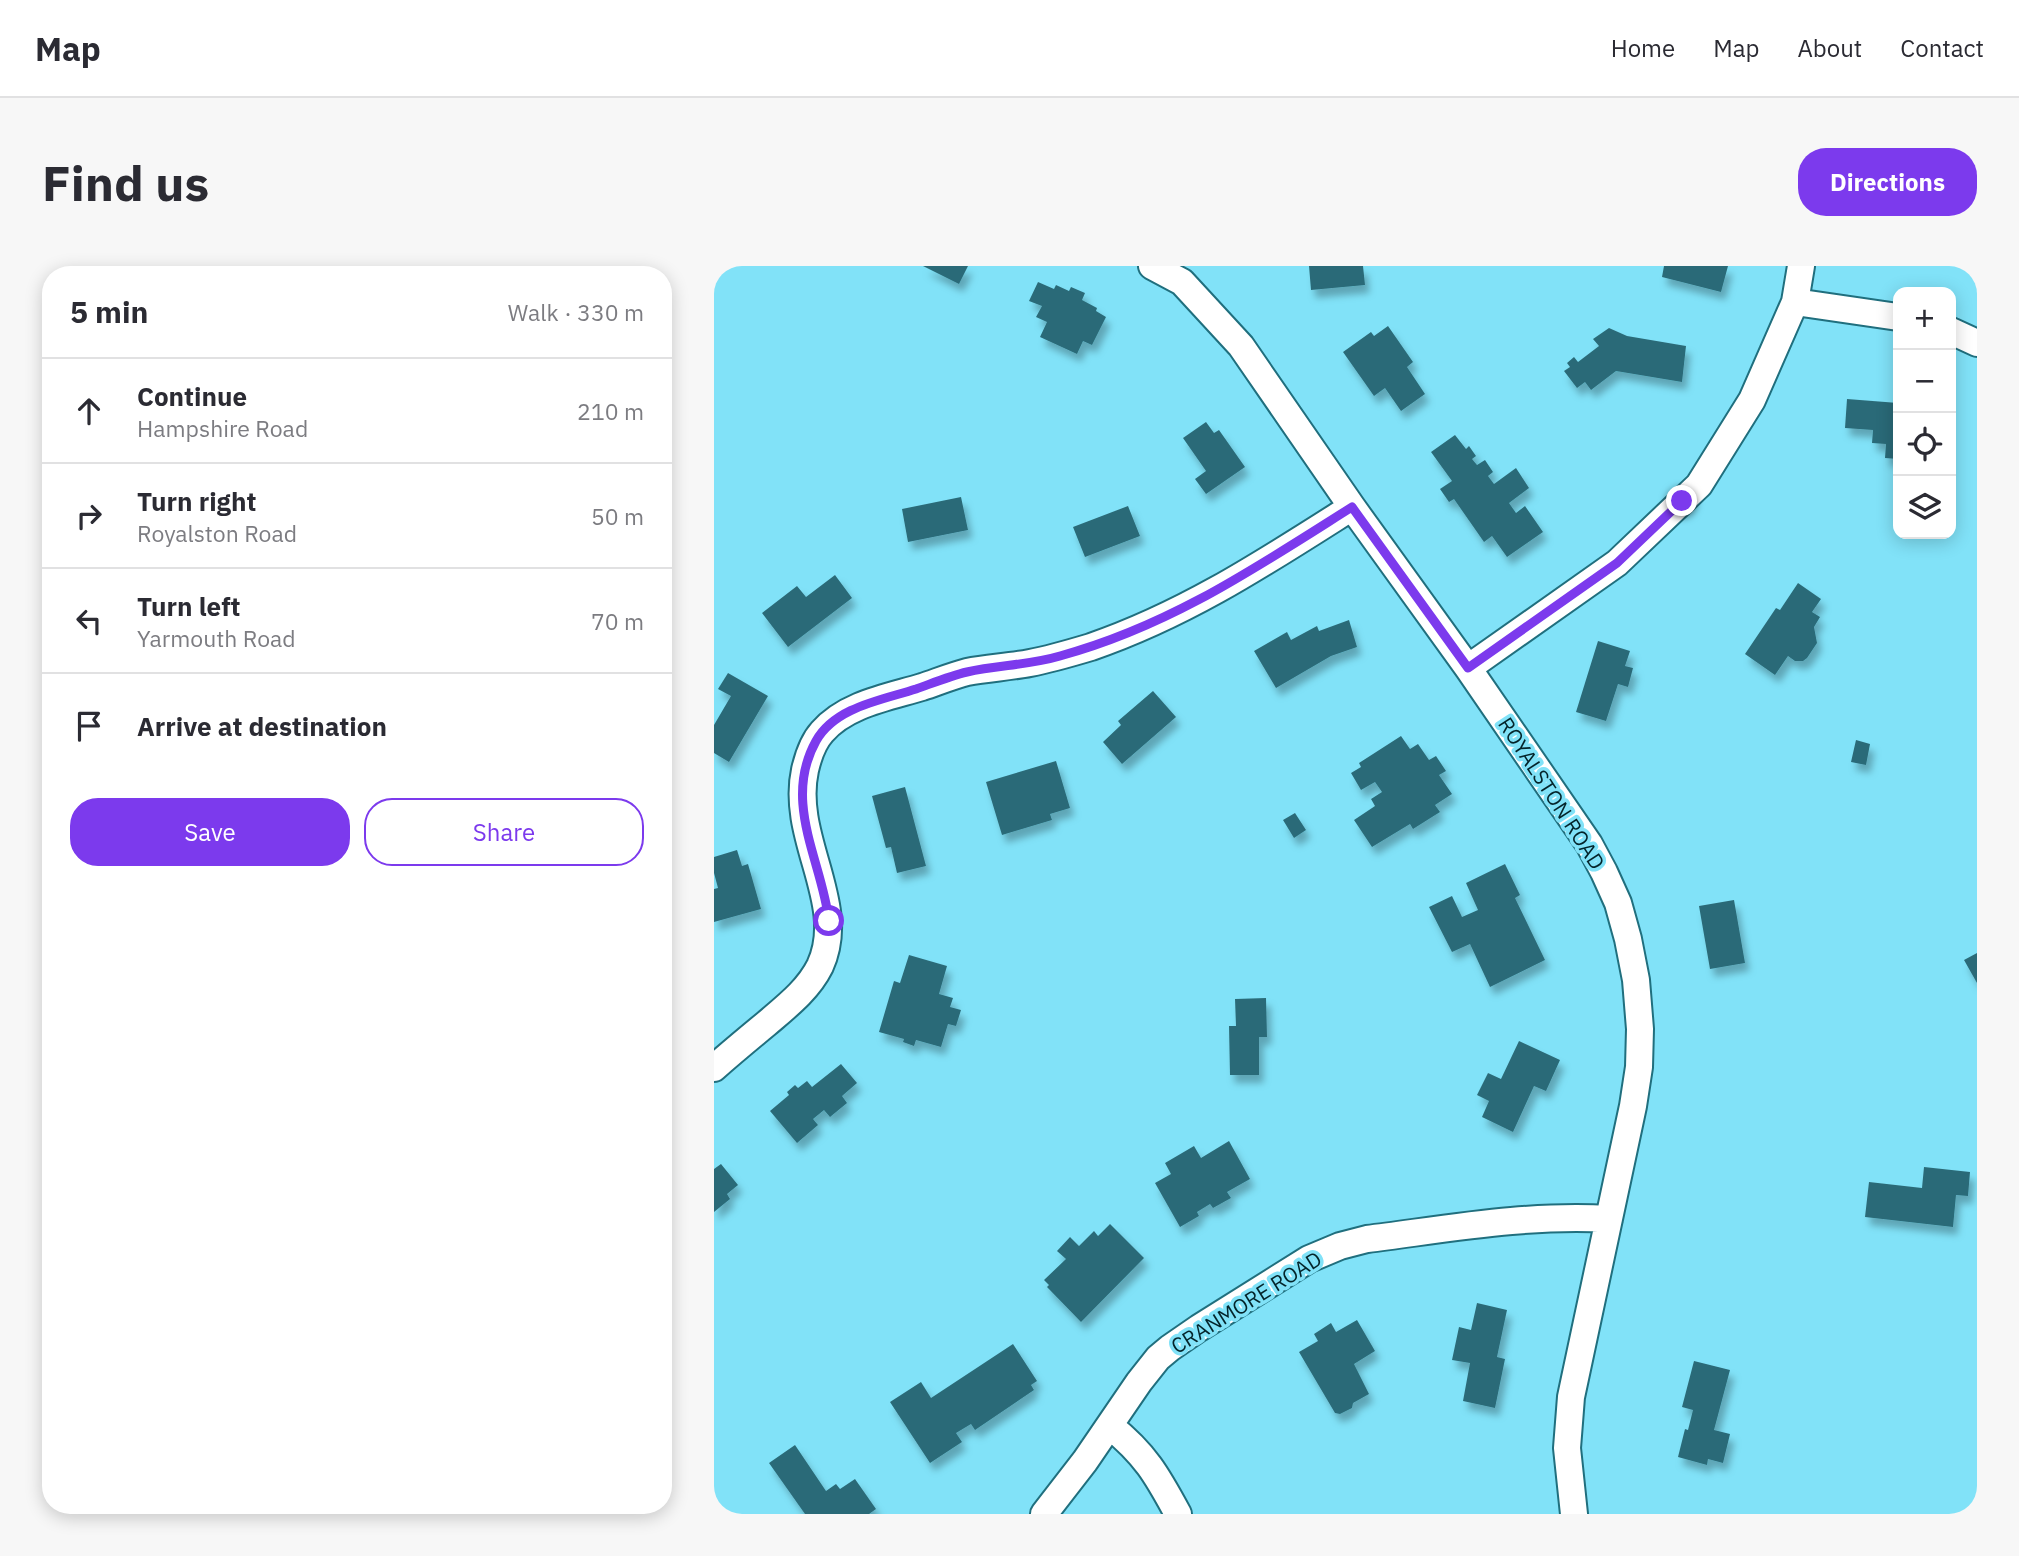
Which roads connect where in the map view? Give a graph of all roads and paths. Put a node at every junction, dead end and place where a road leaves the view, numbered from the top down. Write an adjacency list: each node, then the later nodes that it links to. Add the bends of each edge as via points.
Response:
1 (1152, 266): 3 (street, ROYALSTON ROAD)
2 (1801, 266): 4 (street)
3 (1188, 274): 8 (street, ROYALSTON ROAD)
4 (1795, 302): 5 (street); 9 (street, via 1752,400 1699,485 1617,563)
5 (1893, 316)
6 (1956, 333): 7 (street)
7 (1977, 343)
8 (1352, 507): 9 (street, ROYALSTON ROAD); 10 (street, via 1216,592 1145,626 1061,656 966,673 852,710 828,726 807,763 802,796 805,827 828,911 826,950 814,976 796,998)
9 (1468, 668): 11 (street, ROYALSTON ROAD, via 1589,844 1611,887 1628,939 1638,995 1639,1068)
10 (714, 1068)
11 (1609, 1219): 12 (street, CRANMORE ROAD, via 1541,1218 1458,1227 1353,1241 1324,1252 1170,1348 1139,1382); 15 (street, ROYALSTON ROAD, via 1569,1413 1567,1448)
12 (1110, 1426): 13 (street, CRANMORE ROAD); 14 (street, via 1143,1455)
13 (1044, 1514)
14 (1178, 1514)
15 (1574, 1514)

